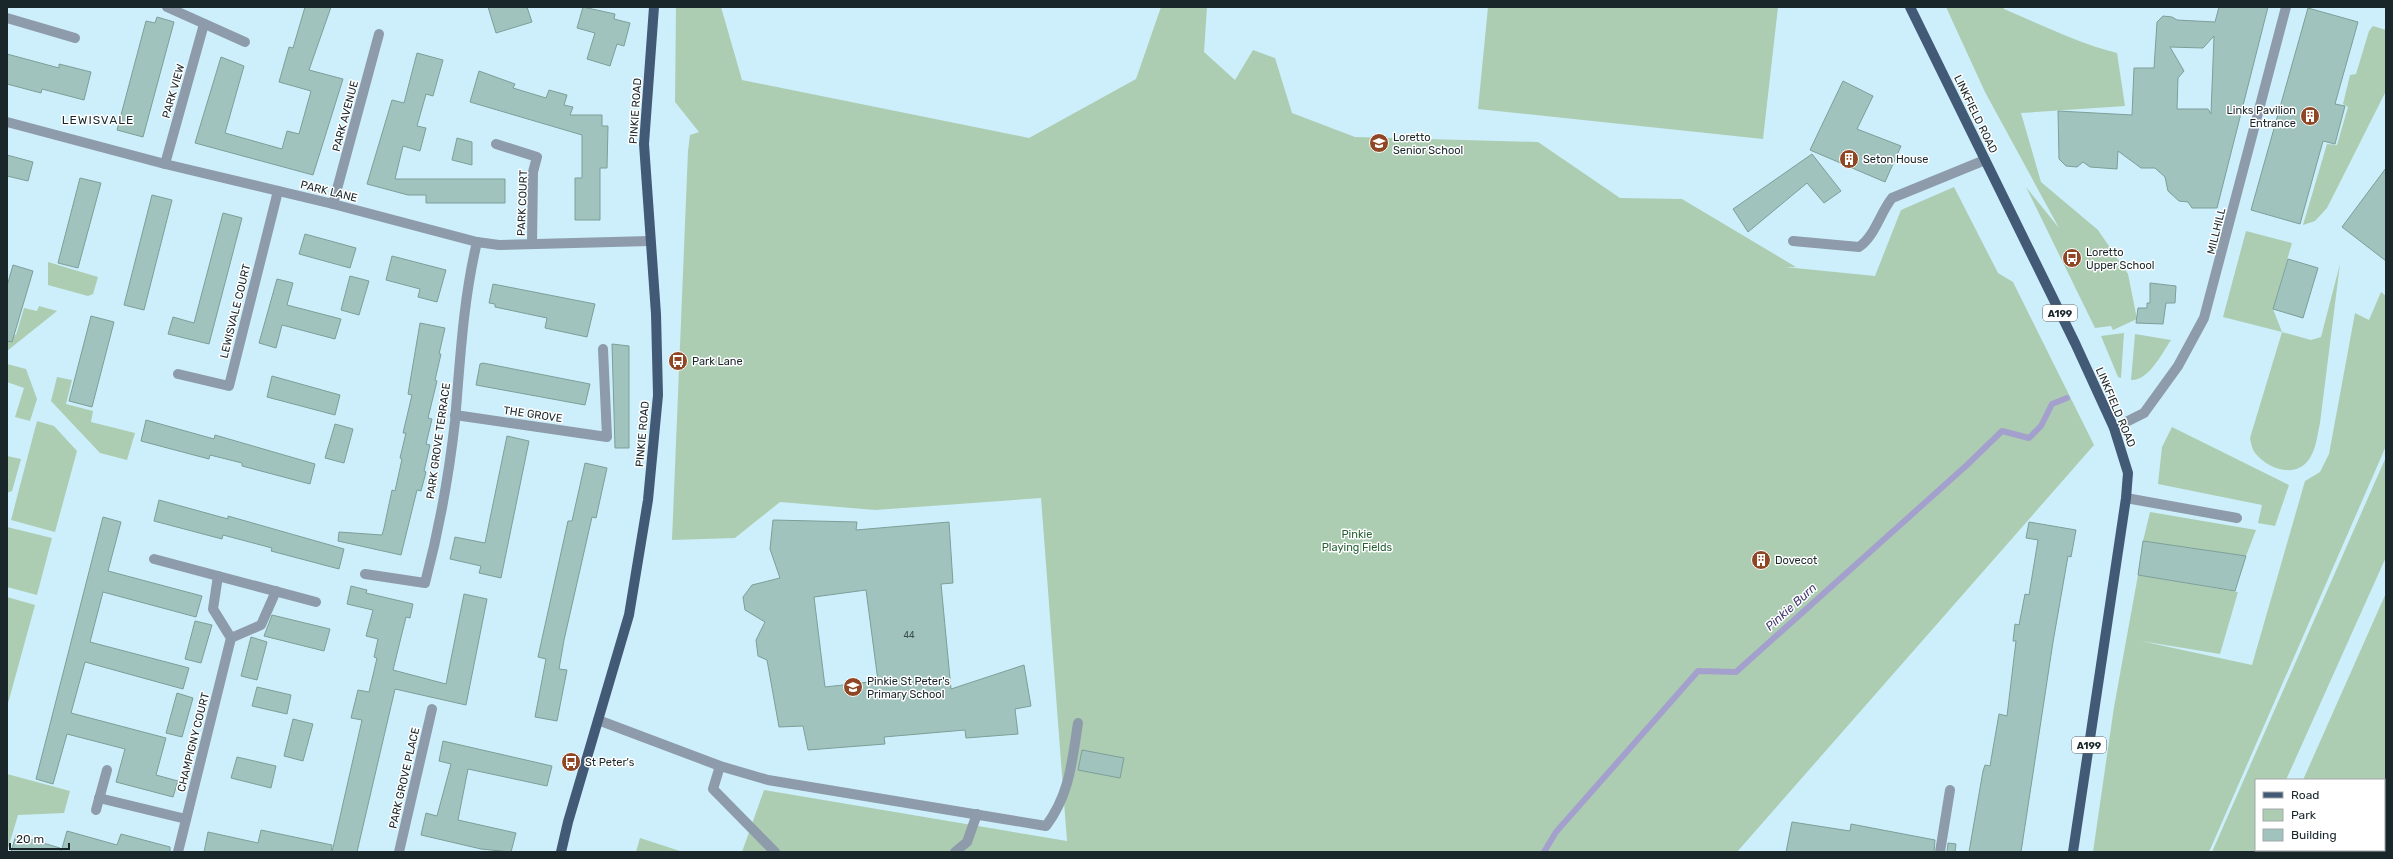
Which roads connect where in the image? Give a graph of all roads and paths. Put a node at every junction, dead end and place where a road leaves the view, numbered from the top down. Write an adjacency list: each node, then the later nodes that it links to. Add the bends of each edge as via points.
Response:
1 (167, 7): 6 (street)
2 (654, 7): 16 (main road, PINKIE ROAD, via 644,144)
3 (1910, 7): 12 (main road, LINKFIELD ROAD / A199)
4 (2286, 7): 23 (street, MILLHILL, via 2204,318 2178,366 2144,413)
5 (7, 18): 8 (street)
6 (204, 24): 9 (street); 13 (street, PARK VIEW)
7 (379, 34): 15 (street, PARK AVENUE)
8 (75, 38)
9 (245, 42)
10 (7, 122): 13 (street, PARK LANE)
11 (496, 144): 19 (street, PARK COURT, via 537,157 533,172)
12 (1985, 160): 17 (street, via 1892,198 1867,242 1859,247); 23 (main road, LINKFIELD ROAD / A199)
13 (165, 164): 14 (street, PARK LANE)
14 (278, 191): 15 (street, PARK LANE); 21 (street, LEWISVALE COURT, via 229,386)
15 (333, 204): 18 (street, PARK LANE)
16 (650, 241): 19 (street, PARK LANE); 33 (main road, PINKIE ROAD, via 656,314 658,395 648,500 628,615)
17 (1793, 241)
18 (477, 242): 19 (street, PARK LANE, via 498,245); 22 (street, PARK GROVE TERRACE)
19 (532, 244)
20 (603, 349): 22 (street, THE GROVE, via 607,437)
21 (178, 374)
22 (455, 415): 27 (street, PARK GROVE TERRACE, via 438,529 425,583)
23 (2114, 428): 24 (main road, LINKFIELD ROAD / A199, via 2128,472)
24 (2126, 498): 25 (street); 48 (main road, LINKFIELD ROAD / A199)
25 (2237, 518)
26 (154, 559): 28 (street)
27 (365, 574)
28 (218, 576): 29 (street); 31 (street, via 213,608)
29 (276, 591): 30 (street); 31 (street, via 260,625)
30 (316, 602)
31 (232, 638): 41 (street, CHAMPIGNY COURT)
32 (432, 709): 43 (street, PARK GROVE PLACE)
33 (598, 720): 35 (street); 44 (main road, PINKIE ROAD)
34 (1078, 723): 40 (street, via 1070,779 1058,809 1046,826)
35 (720, 766): 40 (street, via 768,780); 45 (street, via 713,789)
36 (107, 770): 38 (street)
37 (1950, 790): 47 (street)
38 (99, 798): 39 (street); 41 (street)
39 (96, 810)
40 (977, 814): 46 (street, via 967,842)
41 (186, 819): 42 (street, CHAMPIGNY COURT)
42 (178, 852)
43 (399, 852)
44 (561, 852)
45 (775, 852)
46 (955, 852)
47 (1940, 852)
48 (2073, 852)

